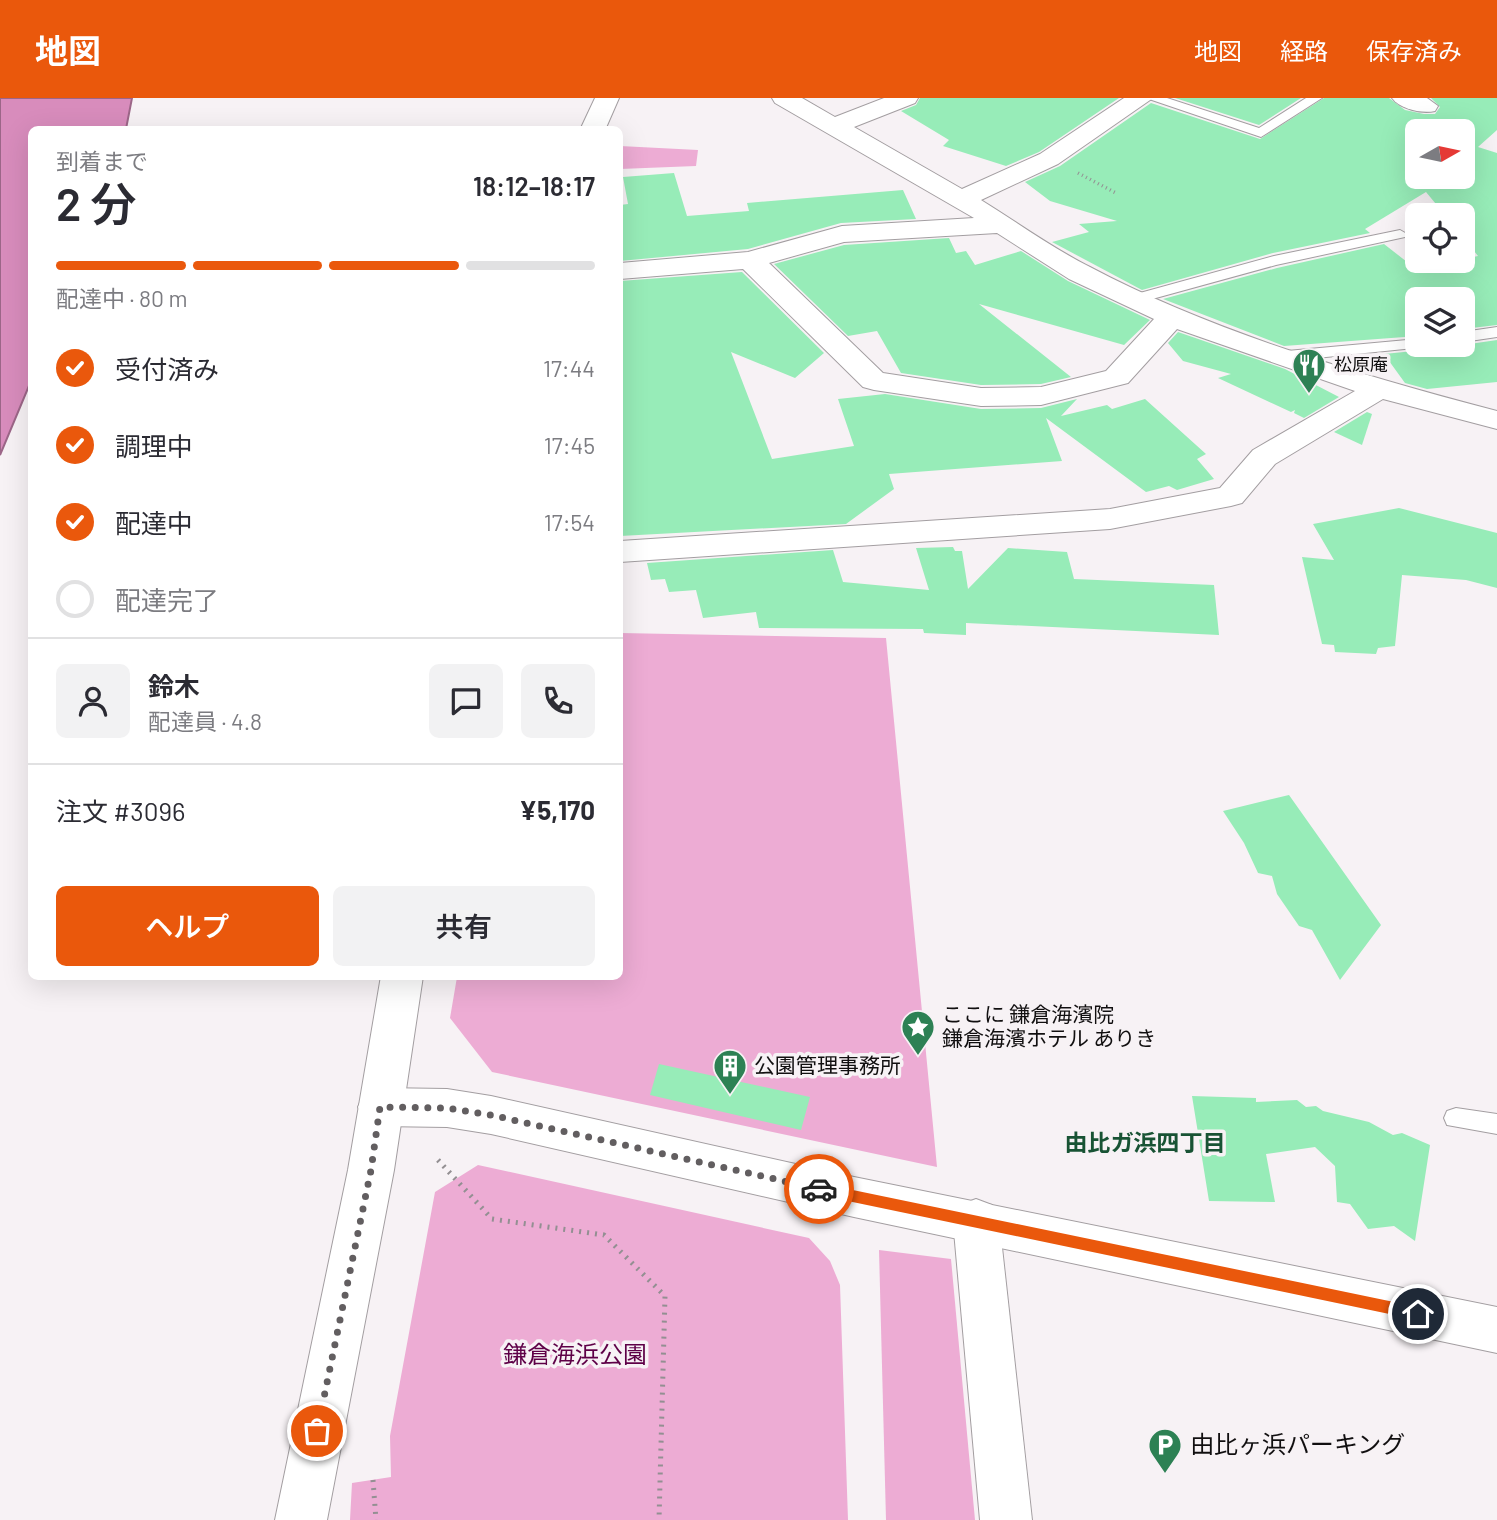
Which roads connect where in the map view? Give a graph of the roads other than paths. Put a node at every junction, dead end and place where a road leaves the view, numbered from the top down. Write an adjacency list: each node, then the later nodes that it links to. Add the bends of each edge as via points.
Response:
1 (607, 98): 7 (main road)
2 (784, 98): 8 (main road)
3 (906, 98): 8 (main road)
4 (1141, 98): 9 (main road, via 1049,159)
5 (1153, 98): 6 (lane, via 1261,134)
6 (1315, 98)
7 (594, 126)
8 (835, 126): 9 (main road)
9 (961, 199): 10 (main road)
10 (1002, 225): 12 (main road, via 842,234); 14 (main road, via 1079,273)
11 (1399, 234): 14 (lane)
12 (750, 260): 13 (main road); 15 (main road, via 874,382 968,395 1041,396 1117,377)
13 (623, 271)
14 (1134, 299): 15 (main road)
15 (1172, 317): 19 (main road)
16 (1497, 332): 17 (lane)
17 (1475, 335)
18 (1405, 345): 19 (lane)
19 (1287, 356): 20 (main road)
20 (1379, 389): 21 (main road); 22 (main road, via 1264,457 1231,496 1110,519)
21 (1497, 420)
22 (623, 552)
23 (401, 980): 24 (main road)
24 (380, 1107): 27 (main road, via 447,1108 491,1115); 29 (main road)
25 (1456, 1118): 26 (lane)
26 (1497, 1124)
27 (976, 1220): 28 (main road); 30 (main road)
28 (1497, 1331)
29 (301, 1520)
30 (1006, 1520)

